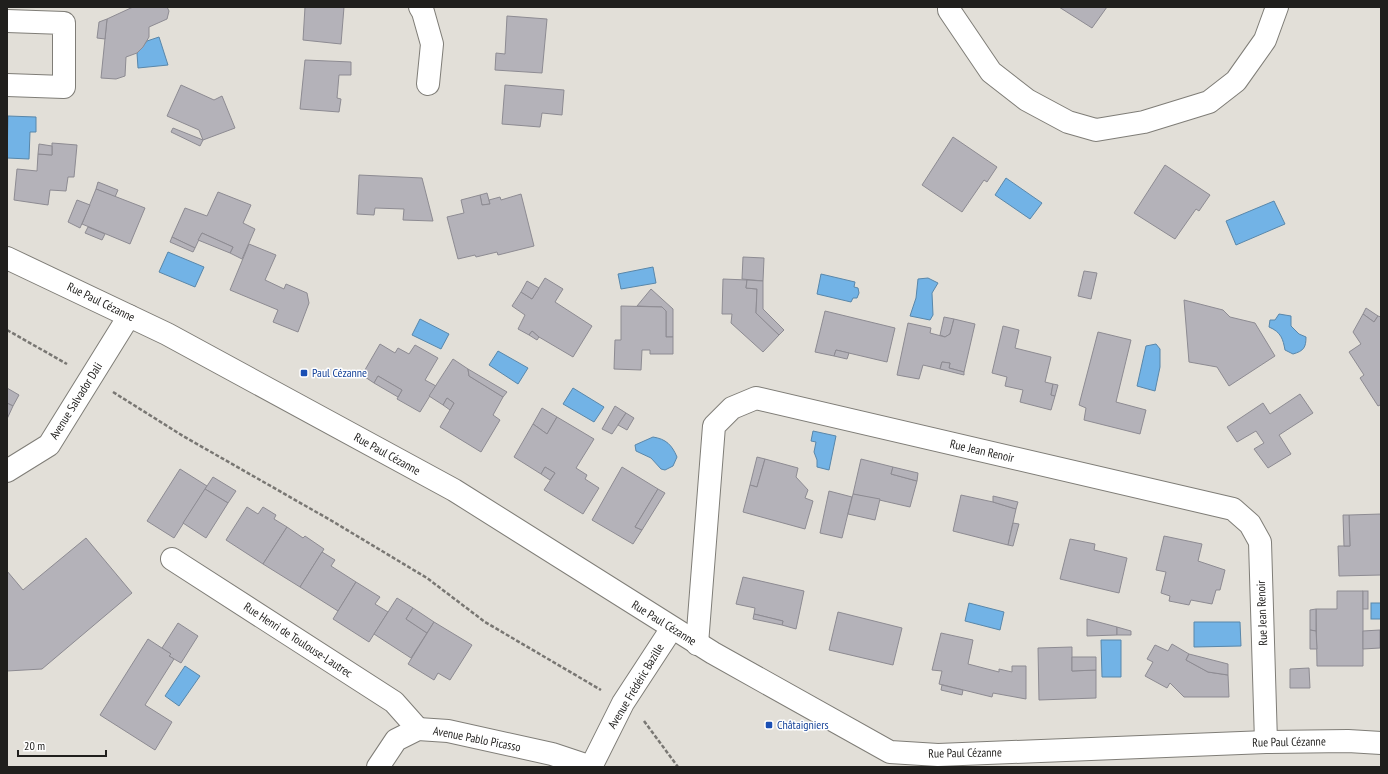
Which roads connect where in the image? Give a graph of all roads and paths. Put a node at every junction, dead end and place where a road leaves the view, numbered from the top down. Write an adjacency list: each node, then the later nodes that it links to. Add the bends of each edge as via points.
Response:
1 (948, 7): 2 (street, via 991,72 1026,100 1068,122 1096,130 1144,122 1209,102 1236,81 1265,40)
2 (1277, 7)
3 (421, 9): 5 (street, via 432,44)
4 (7, 21): 6 (street, via 64,23 64,87)
5 (428, 84)
6 (7, 85)
7 (7, 258): 8 (street, Rue Paul Cézanne)
8 (129, 316): 10 (street, Avenue Salvador Dali); 13 (street, Rue Paul Cézanne, via 168,334 454,490)
9 (7, 330): 10 (path)
10 (91, 378): 11 (street, Avenue Salvador Dali, via 49,445); 15 (path, via 183,436 427,578 485,622)
11 (7, 471)
12 (172, 559): 17 (street, Rue Henri de Toulouse-Lautrec, via 394,702)
13 (672, 628): 14 (street, Rue Paul Cézanne); 22 (street, Avenue Frédéric Bazille, via 623,703)
14 (697, 644): 18 (street, Rue Jean Renoir, via 714,426 732,408 756,398 1233,509 1250,524 1260,542); 20 (street, Rue Paul Cézanne, via 890,752)
15 (601, 690)
16 (642, 719): 23 (path)
17 (418, 729): 21 (street, Avenue Pablo Picasso, via 396,740); 22 (street, Avenue Pablo Picasso, via 448,731 552,754)
18 (1266, 742): 19 (street, Rue Paul Cézanne); 20 (street, Rue Paul Cézanne)
19 (1381, 743)
20 (939, 761)
21 (378, 767)
22 (591, 767)
23 (678, 767)

